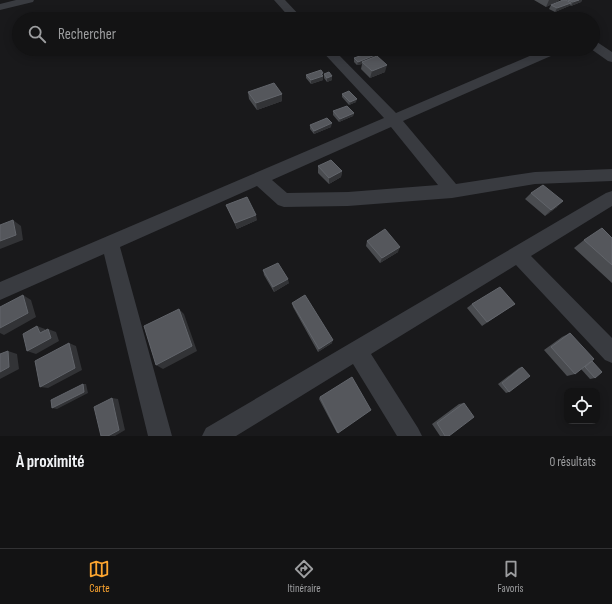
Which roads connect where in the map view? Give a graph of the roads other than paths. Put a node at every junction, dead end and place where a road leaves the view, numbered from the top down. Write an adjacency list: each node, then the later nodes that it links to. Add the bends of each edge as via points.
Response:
1 (29, 0): 3 (street)
2 (279, 0): 4 (street)
3 (0, 6)
4 (290, 12)
5 (600, 50): 8 (street)
6 (333, 56): 9 (street)
7 (540, 56): 9 (street)
8 (612, 58)
9 (394, 120): 11 (street); 12 (street)
10 (612, 175): 12 (street, via 535,178)
11 (259, 178): 12 (street, via 284,200 348,199); 14 (street)
12 (452, 191)
13 (612, 198): 15 (street)
14 (110, 244): 16 (street); 19 (street)
15 (518, 254): 17 (street); 18 (street)
16 (0, 291)
17 (357, 351): 20 (street); 21 (street)
18 (612, 353)
19 (160, 436)
20 (214, 436)
21 (410, 436)

